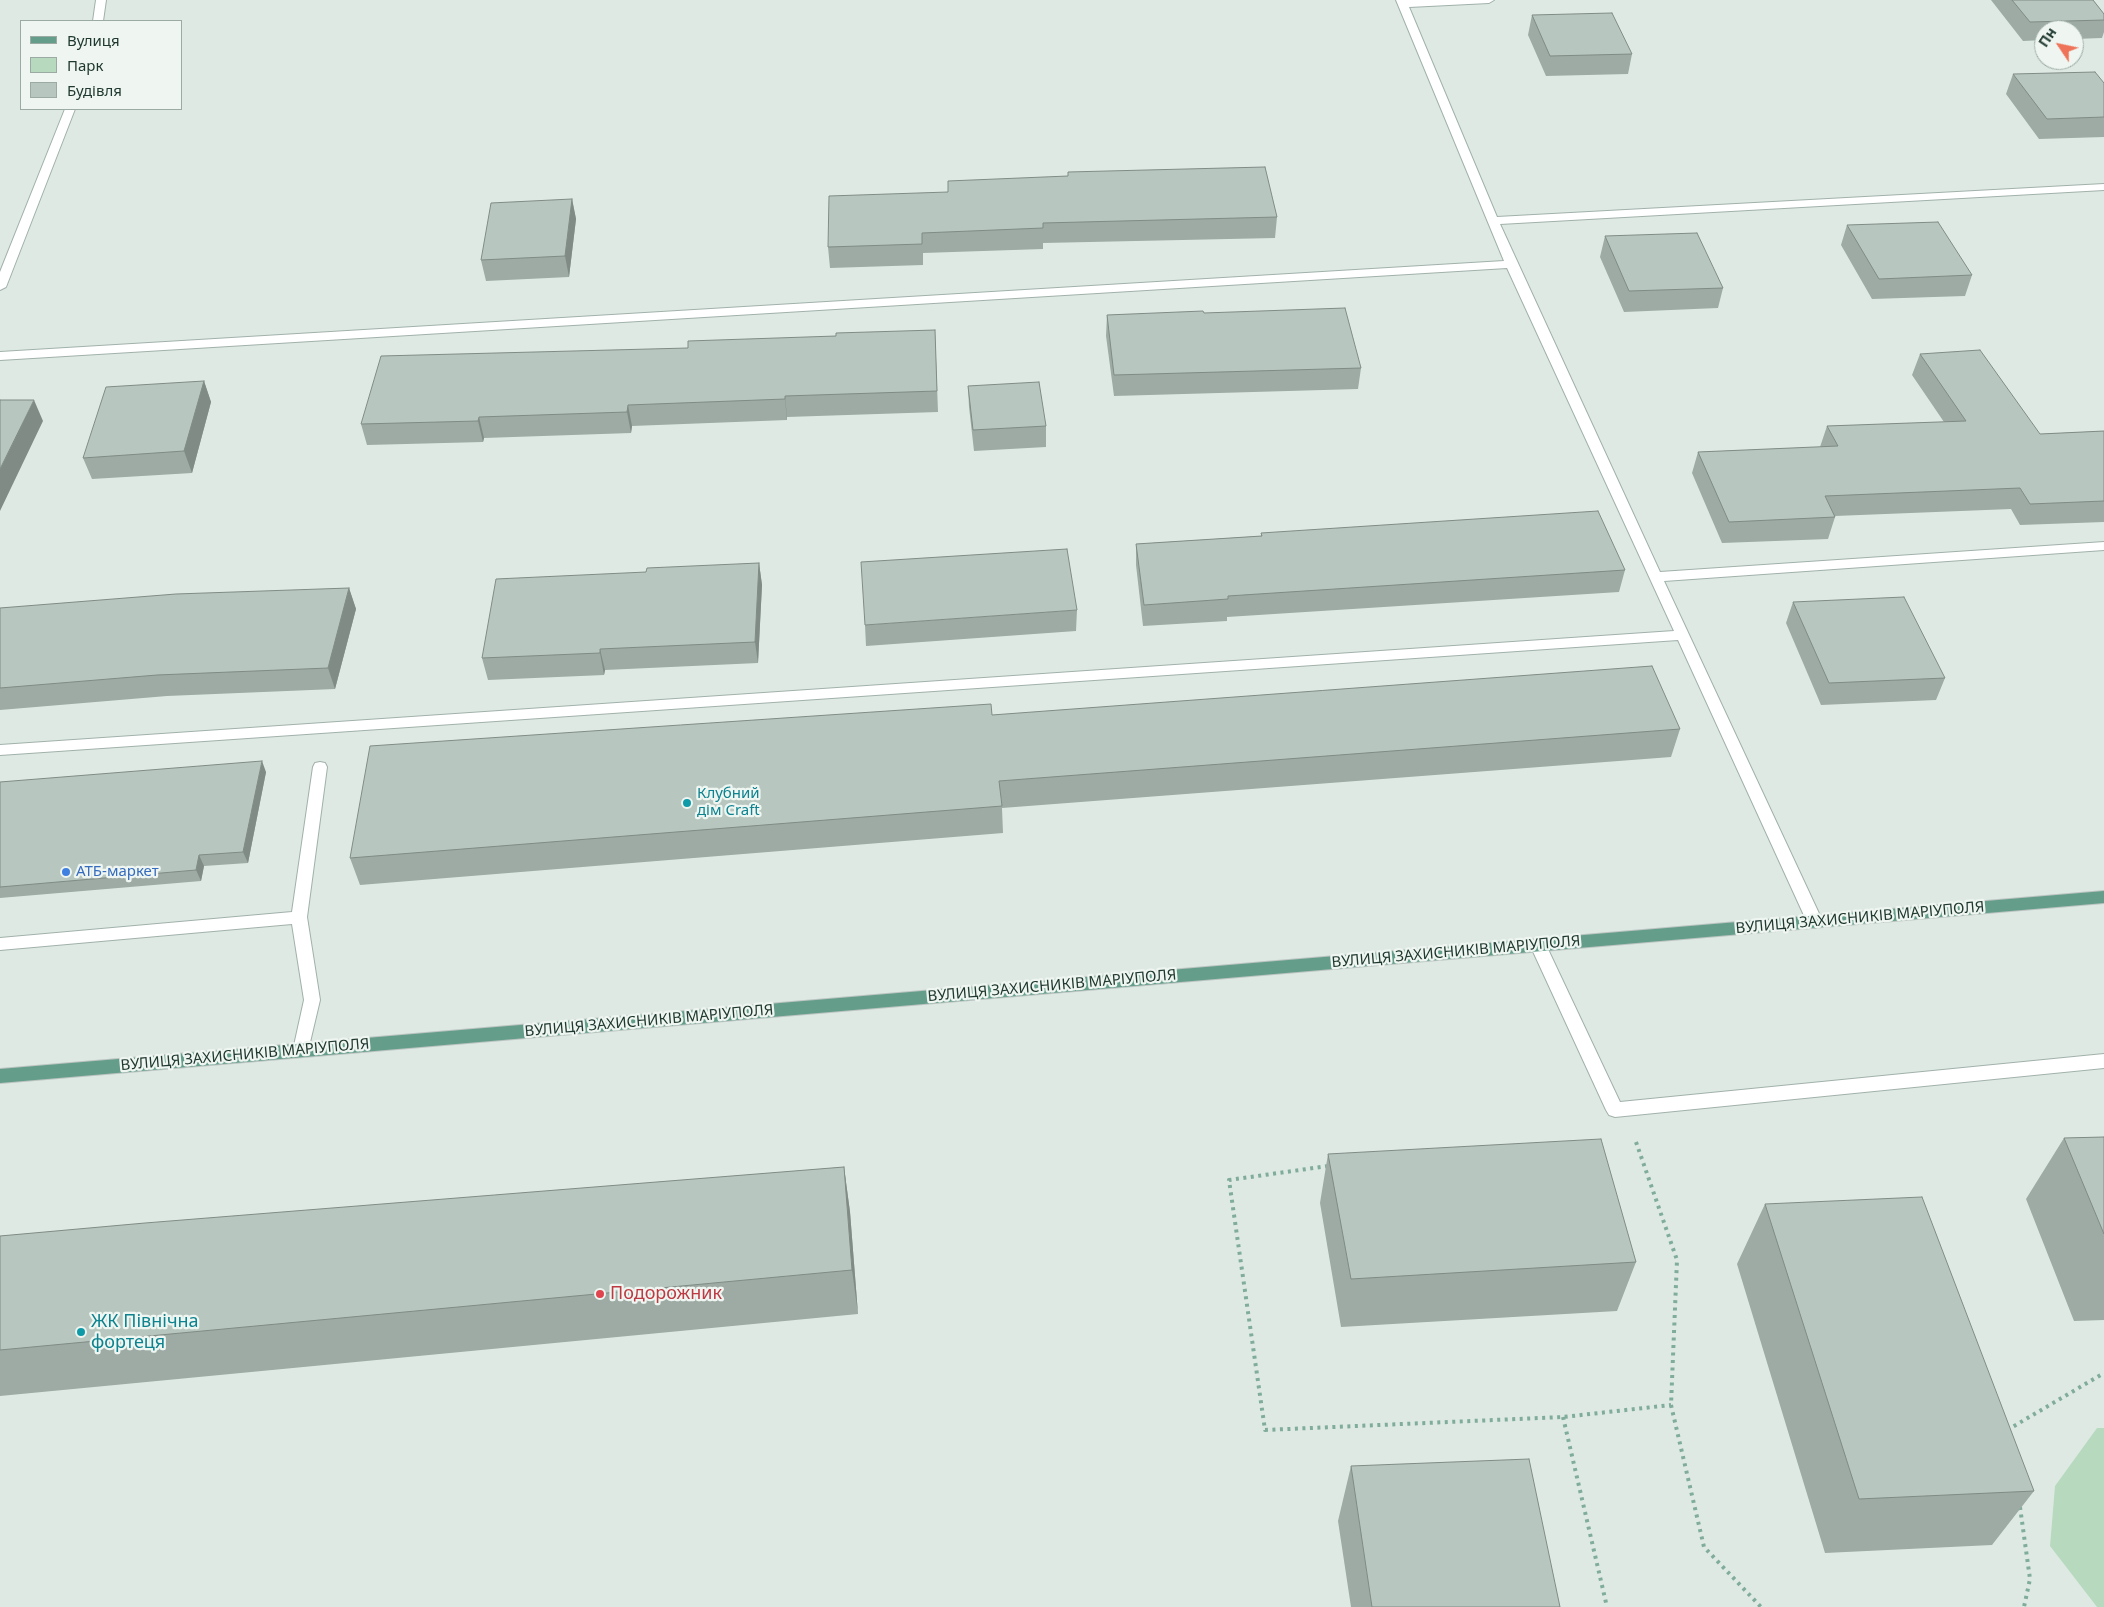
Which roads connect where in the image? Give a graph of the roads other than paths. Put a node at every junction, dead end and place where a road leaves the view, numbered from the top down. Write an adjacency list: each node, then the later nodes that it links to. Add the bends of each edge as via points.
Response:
1 (101, 0): 4 (lane)
2 (1489, 0): 3 (lane)
3 (1402, 2): 7 (lane)
4 (98, 20)
5 (70, 110): 9 (lane)
6 (2104, 187): 7 (lane)
7 (1494, 221): 8 (lane)
8 (1512, 264): 10 (lane); 12 (lane)
9 (0, 287)
10 (0, 356)
11 (2104, 546): 12 (lane)
12 (1655, 577): 13 (lane)
13 (1682, 635): 14 (lane); 18 (lane)
14 (0, 750)
15 (320, 767): 17 (lane)
16 (2104, 897): 18 (main road, ВУЛИЦЯ ЗАХИСНИКІВ МАРІУПОЛЯ)
17 (299, 917): 19 (lane); 21 (lane, via 312,1000)
18 (1815, 922): 20 (main road, ВУЛИЦЯ ЗАХИСНИКІВ МАРІУПОЛЯ)
19 (0, 944)
20 (1538, 945): 21 (main road, ВУЛИЦЯ ЗАХИСНИКІВ МАРІУПОЛЯ); 22 (lane, via 1615,1110)
21 (302, 1050): 23 (main road, ВУЛИЦЯ ЗАХИСНИКІВ МАРІУПОЛЯ)
22 (2104, 1061)
23 (0, 1076)

